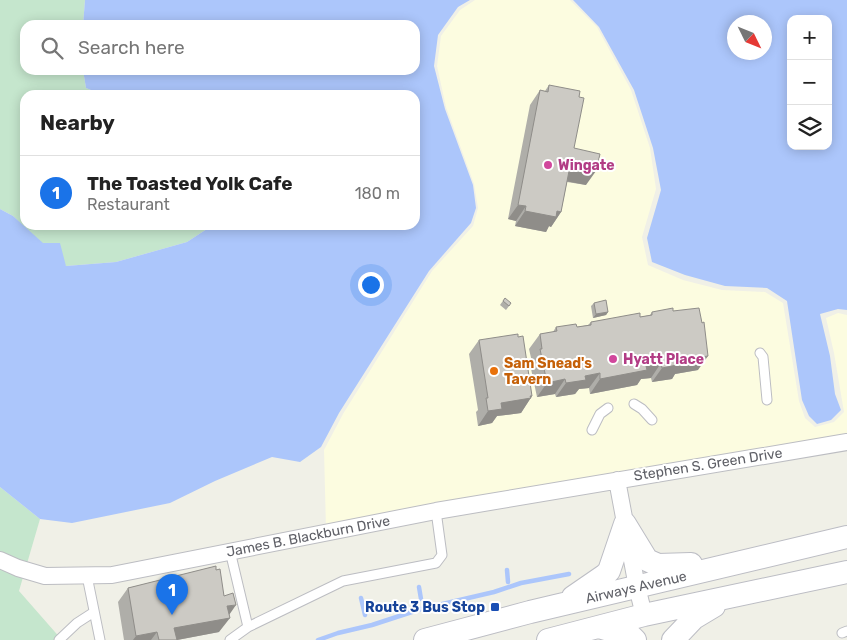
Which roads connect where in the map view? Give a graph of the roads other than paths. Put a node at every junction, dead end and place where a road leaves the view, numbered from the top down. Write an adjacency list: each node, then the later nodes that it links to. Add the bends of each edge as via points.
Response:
1 (760, 352): 2 (lane)
2 (767, 400)
3 (634, 404): 5 (lane)
4 (608, 408): 6 (lane, via 600,414)
5 (652, 420)
6 (592, 430)
7 (847, 442): 8 (street, Stephen S. Green Drive)
8 (617, 480): 9 (street, James B. Blackburn Drive); 10 (street, Stephen S. Green Drive)
9 (436, 511): 12 (street, James B. Blackburn Drive); 22 (lane, via 442,555 436,563 343,581)
10 (625, 524): 14 (main road, via 647,560 658,565); 17 (street, Stephen S. Green Drive); 19 (main road, via 609,571)
11 (847, 537): 14 (main road, Airways Avenue)
12 (230, 551): 16 (street, James B. Blackburn Drive, via 112,575); 22 (lane)
13 (1, 563): 16 (street, James B. Blackburn Drive, via 45,576)
14 (742, 563): 17 (main road, Airways Avenue)
15 (847, 572): 18 (main road)
16 (87, 576): 20 (lane)
17 (637, 586): 19 (main road, Airways Avenue); 21 (street, Stephen S. Green Drive)
18 (726, 599): 21 (main road); 31 (main road, via 694,618)
19 (562, 605): 27 (main road, Airways Avenue)
20 (94, 612): 24 (lane); 25 (lane)
21 (644, 616): 23 (main road); 30 (main road)
22 (248, 627): 26 (lane)
23 (598, 627): 28 (main road); 29 (main road)
24 (59, 640)
25 (100, 640)
26 (230, 640)
27 (425, 640)
28 (548, 640)
29 (635, 640)
30 (650, 640)
31 (673, 640)

